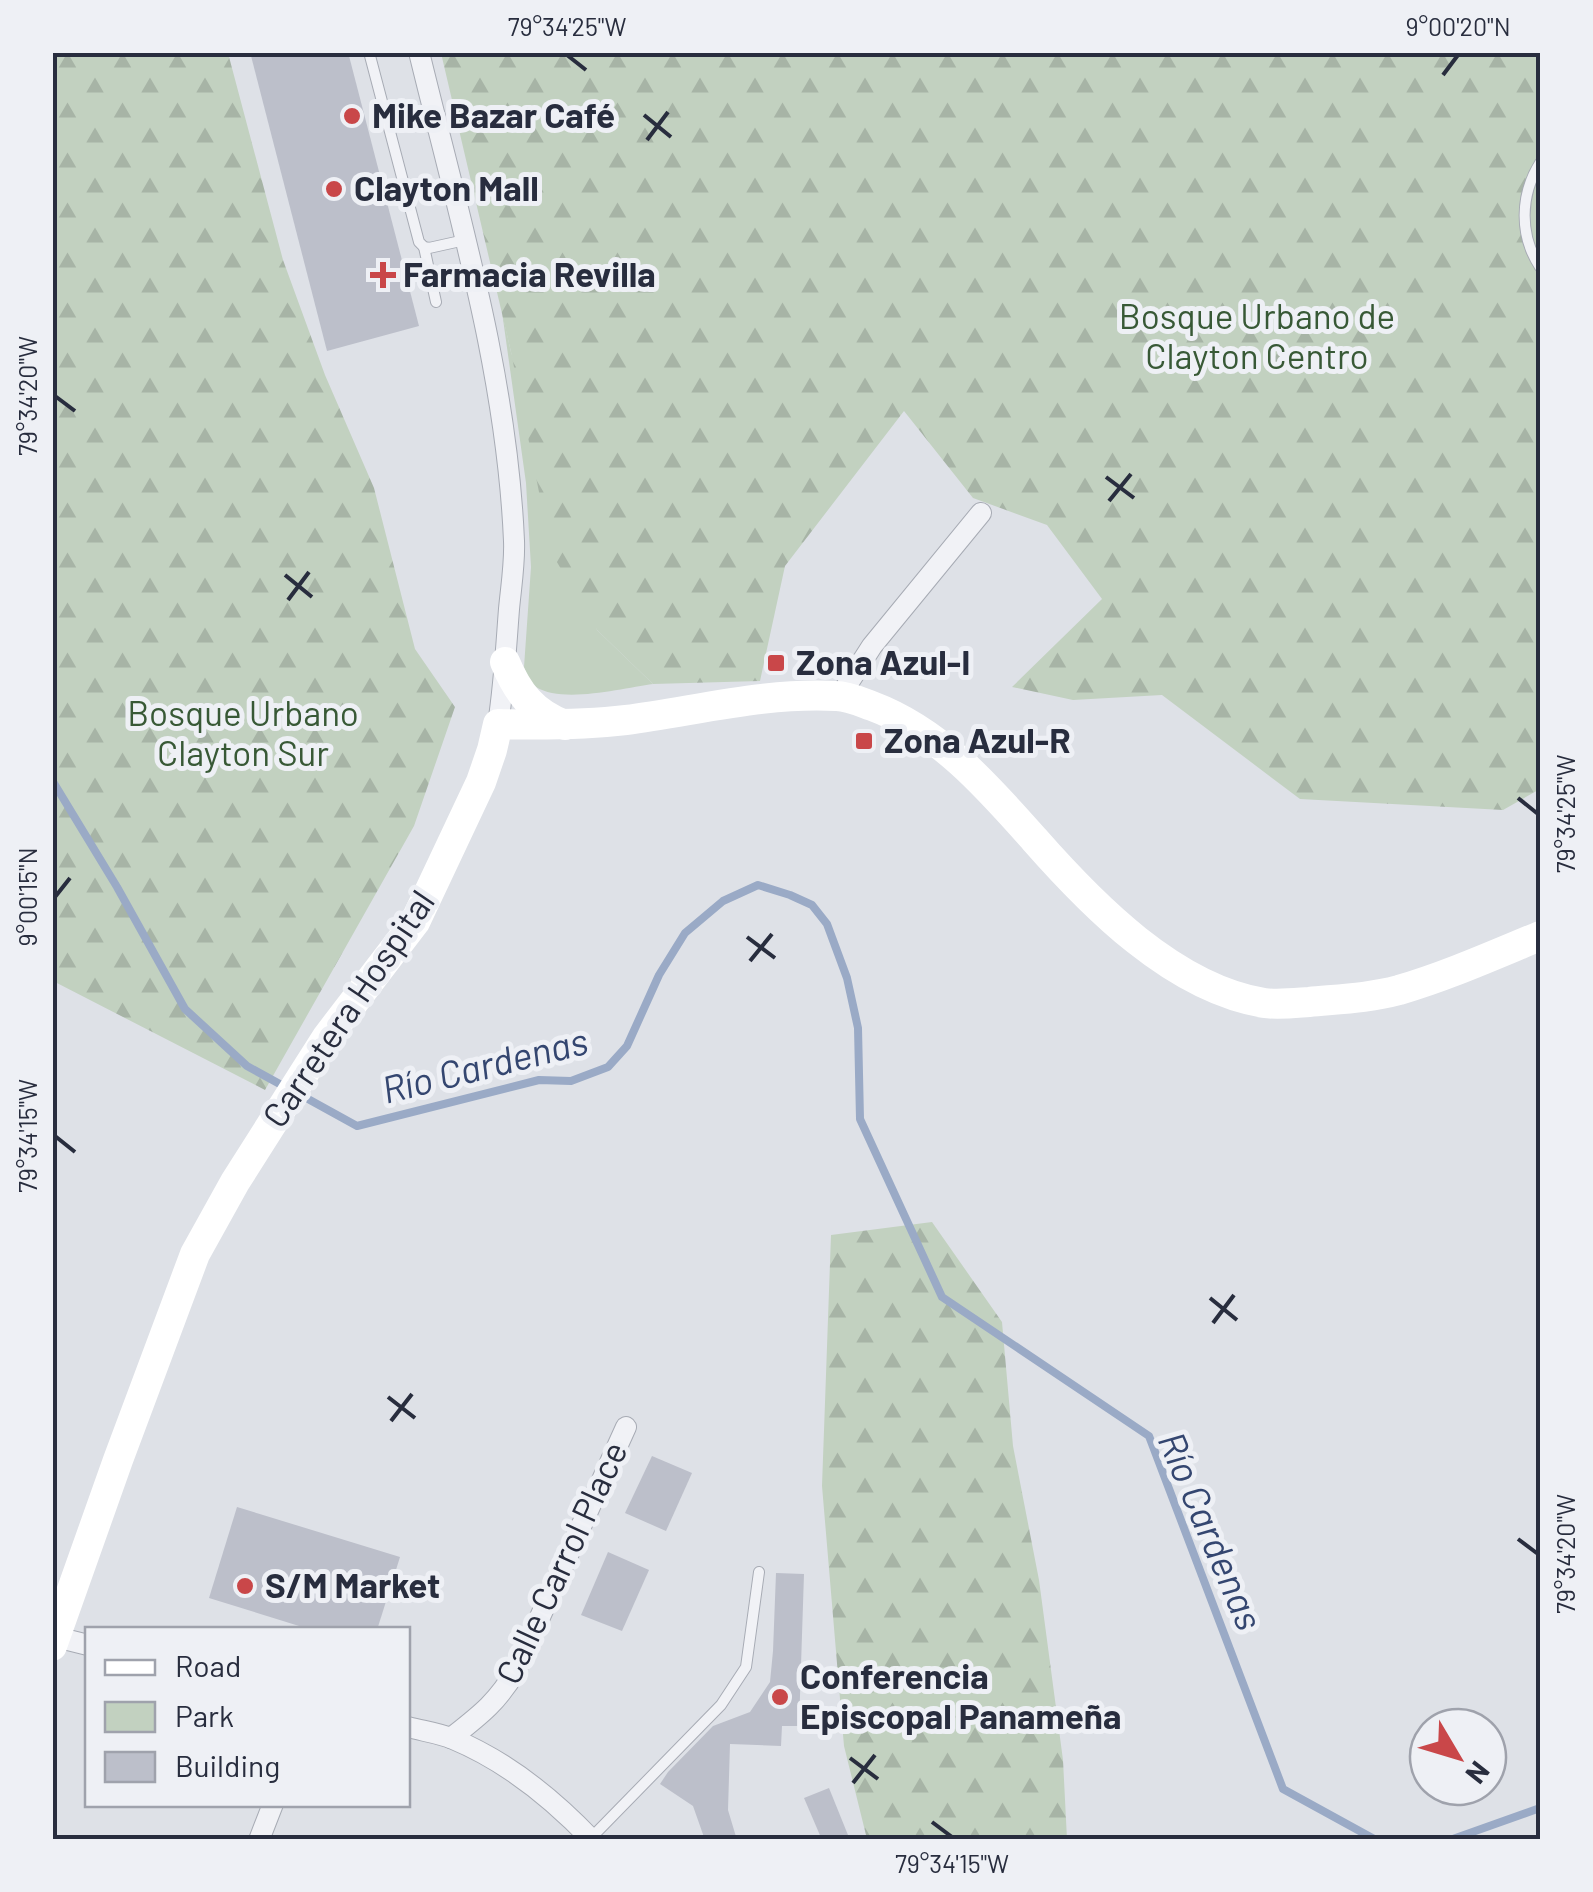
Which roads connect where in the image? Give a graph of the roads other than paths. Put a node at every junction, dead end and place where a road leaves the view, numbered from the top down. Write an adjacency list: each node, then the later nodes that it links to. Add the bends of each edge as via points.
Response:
1 (369, 52): 5 (lane)
2 (420, 52): 4 (street, Carretera Hospital)
3 (1540, 163): 6 (lane, via 1524,224)
4 (465, 240): 5 (lane); 9 (street, Carretera Hospital, via 509,478 514,545)
5 (424, 247): 7 (lane)
6 (1540, 267)
7 (436, 302)
8 (981, 513): 10 (street, via 872,646)
9 (505, 662): 11 (street, Carretera Hospital); 12 (street, via 524,698)
10 (840, 696): 12 (street); 14 (street, via 926,734 987,786 1102,912 1185,973 1233,996 1267,1004 1360,998 1422,982)
11 (498, 724): 12 (street); 13 (street, Carretera Hospital)
12 (568, 726): 13 (street, via 521,744)
13 (481, 782): 17 (street, Carretera Hospital, via 415,922 326,1038 201,1242)
14 (1540, 936)
15 (626, 1427): 20 (street, Calle Carrol Place, via 504,1692)
16 (759, 1572): 22 (lane, via 746,1667 736,1685)
17 (54, 1642): 18 (street)
18 (85, 1645)
19 (410, 1728): 20 (street)
20 (451, 1738): 22 (street, via 523,1780)
21 (272, 1807): 23 (street)
22 (592, 1839)
23 (259, 1840)

